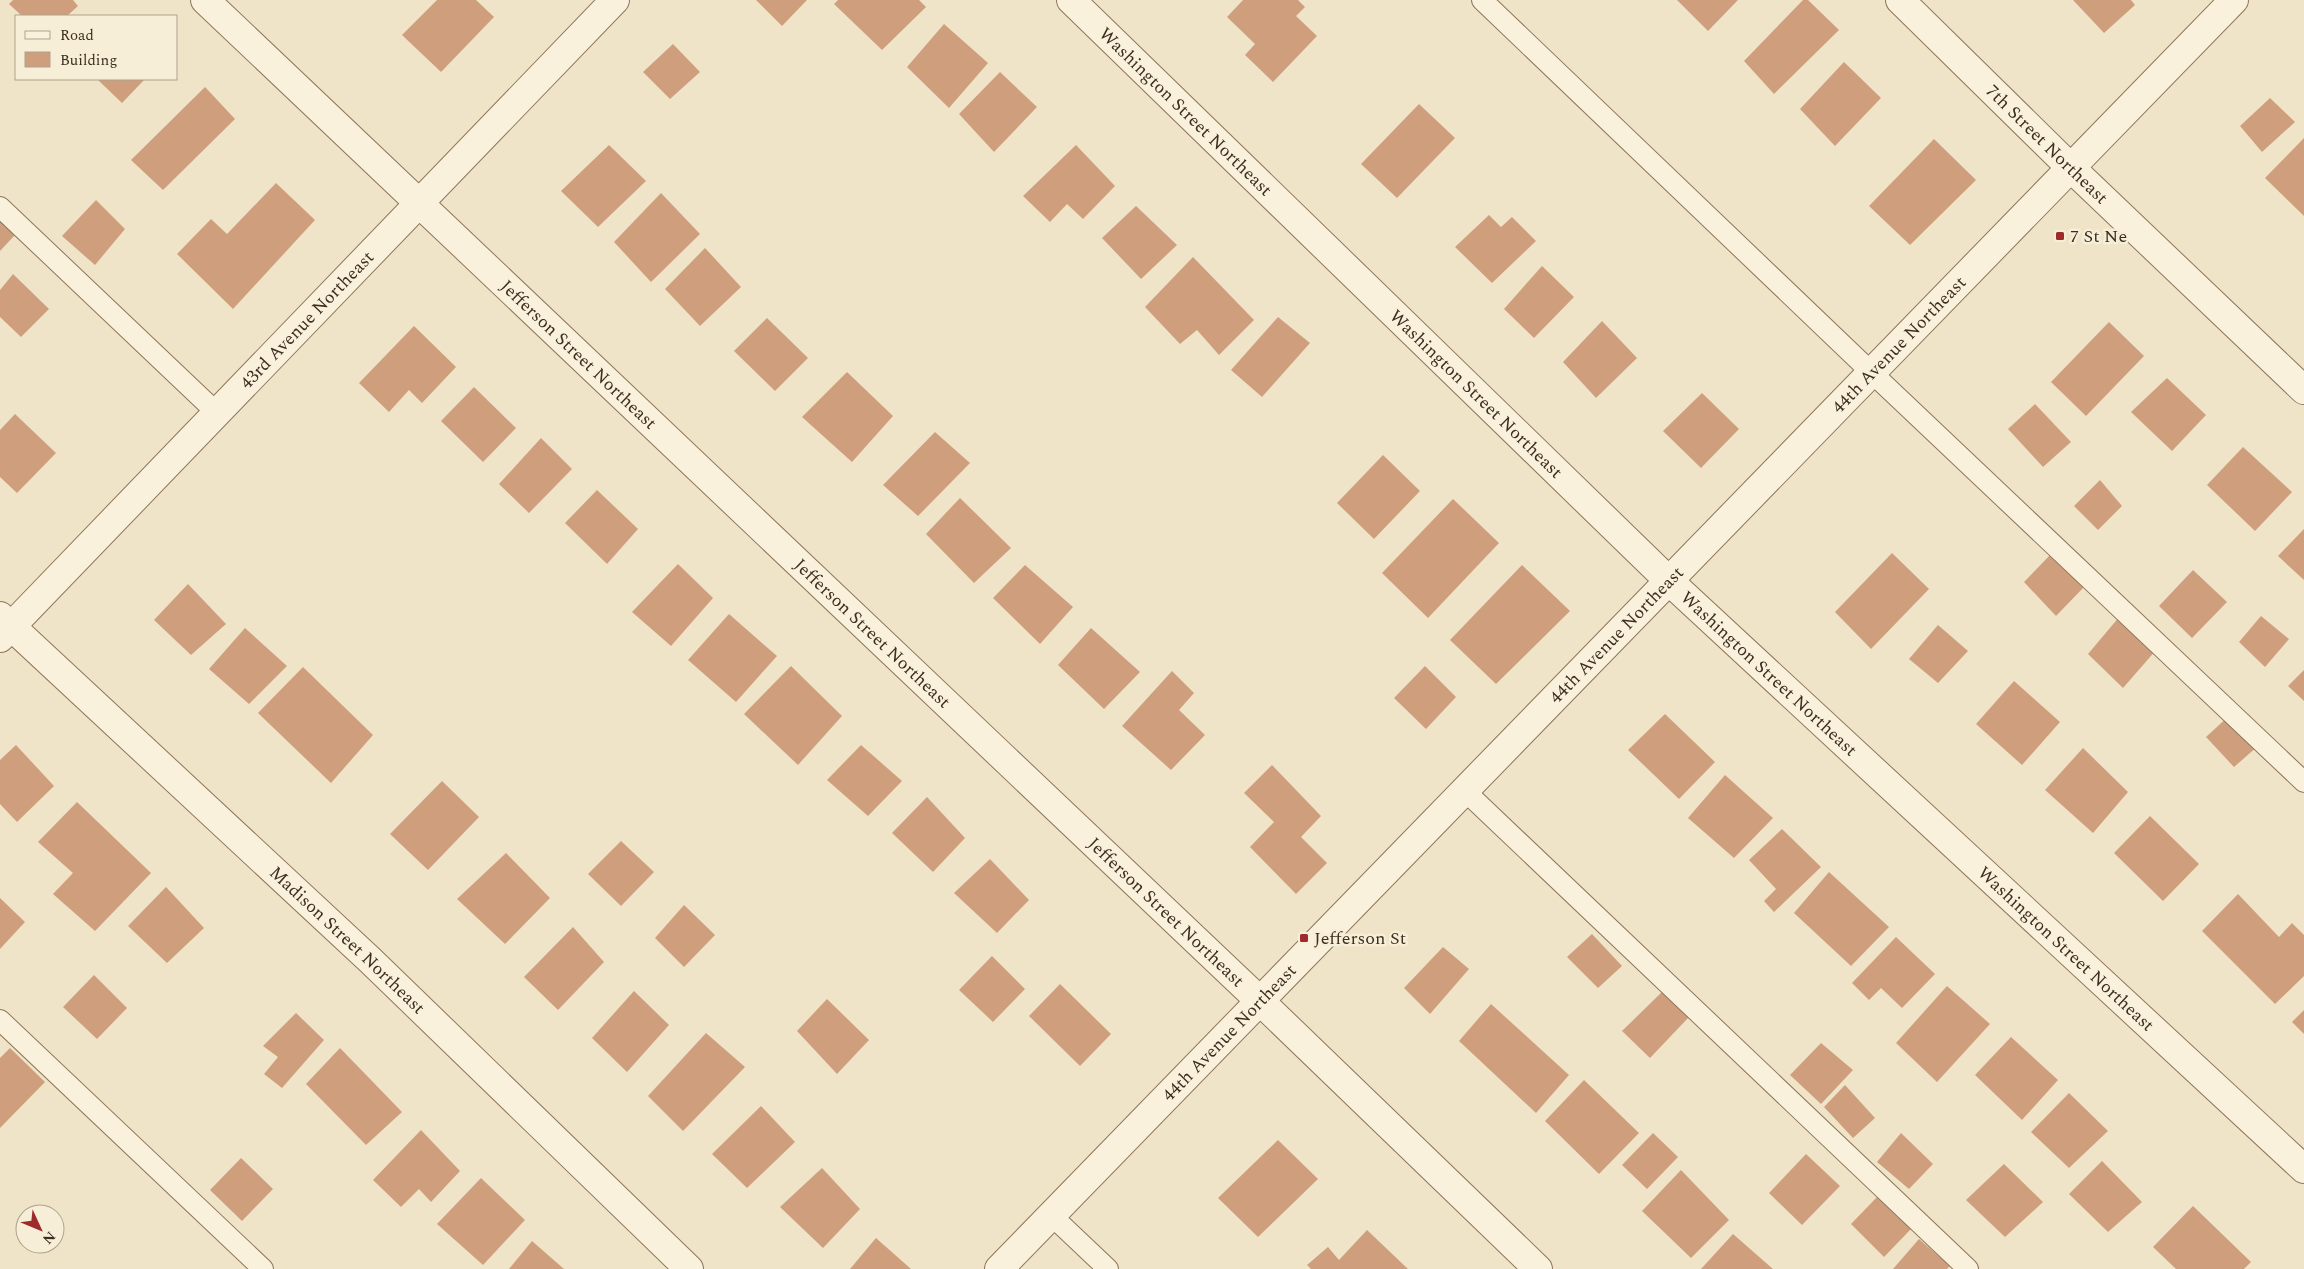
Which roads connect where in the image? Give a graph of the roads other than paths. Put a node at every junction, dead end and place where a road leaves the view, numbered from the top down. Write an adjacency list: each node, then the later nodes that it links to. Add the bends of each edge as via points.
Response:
1 (205, 0): 8 (street, Jefferson Street Northeast)
2 (615, 0): 8 (street, 43rd Avenue Northeast)
3 (1071, 0): 13 (street, Washington Street Northeast)
4 (1482, 0): 10 (lane)
5 (1900, 0): 7 (street, 7th Street Northeast)
6 (2234, 0): 7 (street, 44th Avenue Northeast)
7 (2070, 167): 10 (street, 44th Avenue Northeast); 11 (street, 7th Street Northeast)
8 (419, 204): 12 (street, 43rd Avenue Northeast); 17 (street, Jefferson Street Northeast)
9 (0, 207): 12 (lane)
10 (1871, 372): 13 (street, 44th Avenue Northeast); 15 (lane)
11 (2304, 390)
12 (217, 413): 14 (street, 43rd Avenue Northeast)
13 (1668, 580): 16 (street, 44th Avenue Northeast); 19 (street, Washington Street Northeast)
14 (4, 627): 22 (street, Madison Street Northeast, via 370,960)
15 (2304, 782)
16 (1464, 790): 17 (street, 44th Avenue Northeast); 26 (lane)
17 (1260, 1000): 20 (street, 44th Avenue Northeast); 25 (street, Jefferson Street Northeast)
18 (0, 1020): 21 (lane)
19 (2304, 1169)
20 (1051, 1215): 23 (street, 44th Avenue Northeast); 24 (lane)
21 (263, 1269)
22 (690, 1269)
23 (999, 1269)
24 (1108, 1269)
25 (1538, 1269)
26 (1968, 1269)

